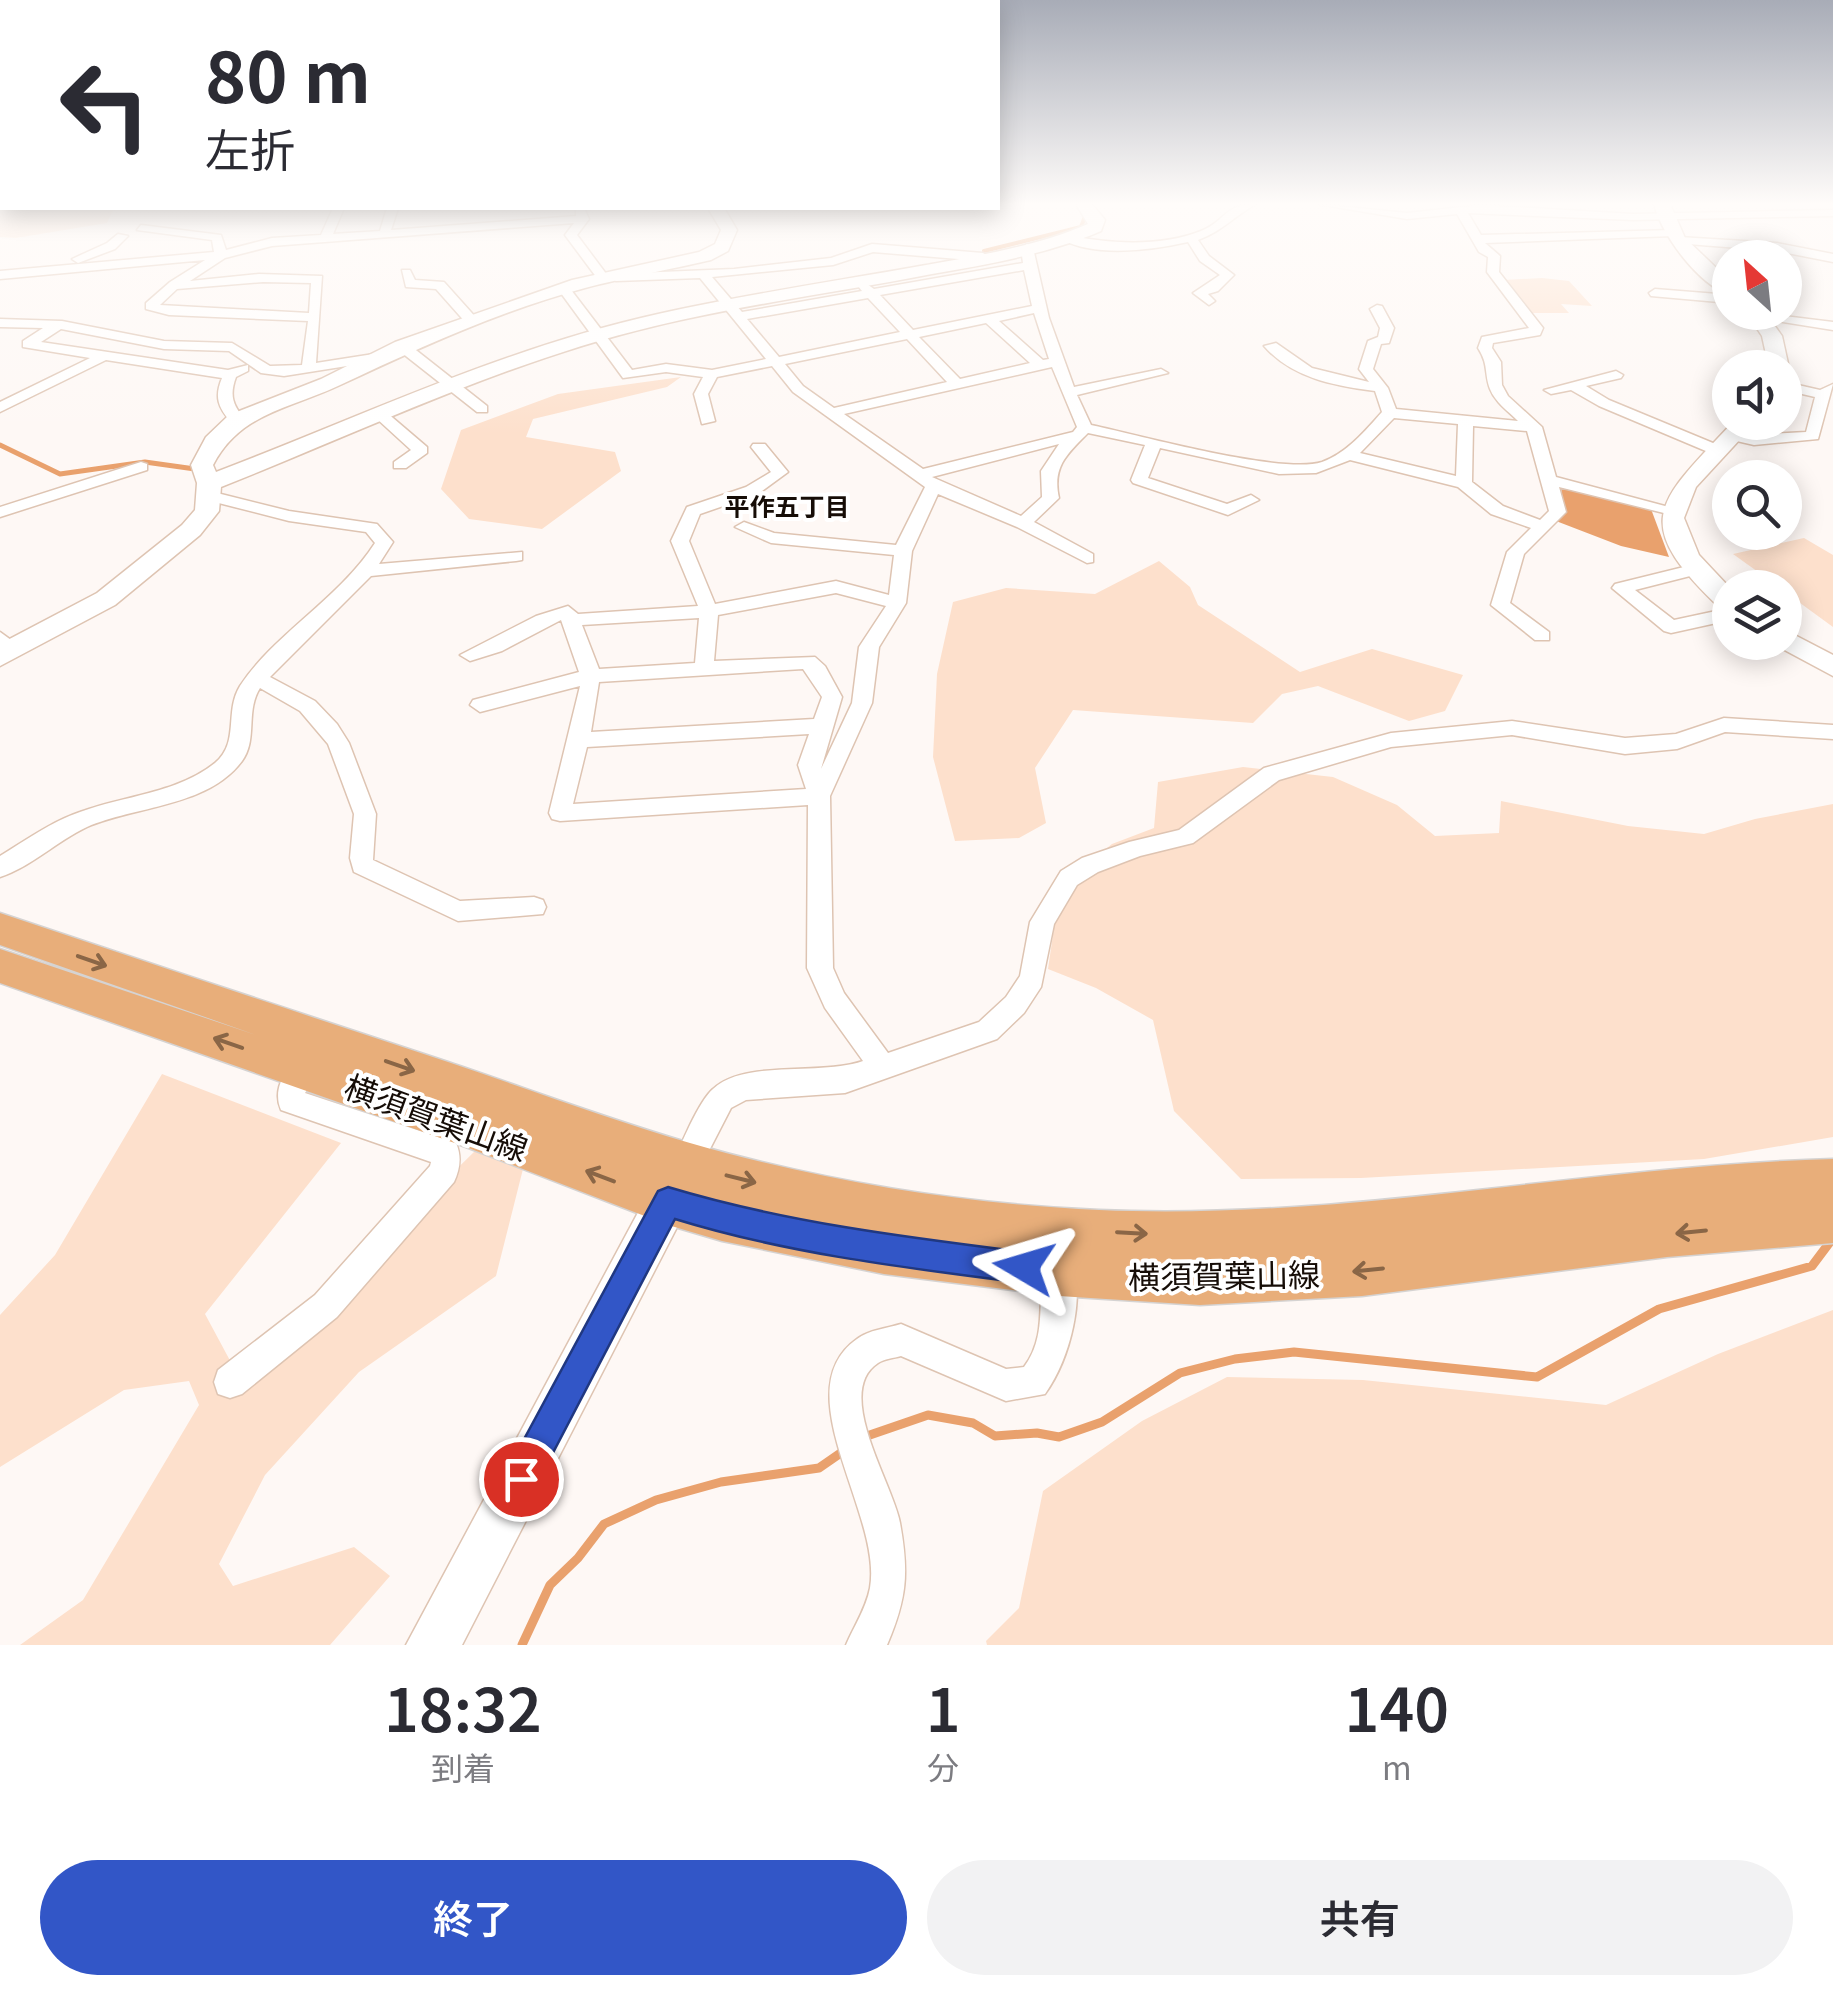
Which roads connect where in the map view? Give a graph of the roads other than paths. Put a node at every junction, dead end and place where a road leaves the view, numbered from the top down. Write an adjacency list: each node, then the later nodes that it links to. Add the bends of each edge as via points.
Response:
1 (181, 281): 14 (street)
2 (233, 281): 14 (street)
3 (253, 281): 14 (street, via 169,311 151,306)
4 (261, 281): 23 (street)
5 (318, 281): 23 (street)
6 (409, 281): 25 (street, via 440,285)
7 (598, 281): 16 (street)
8 (708, 281): 22 (street)
9 (889, 281): 15 (street)
10 (898, 281): 15 (street)
11 (1032, 281): 20 (street)
12 (1222, 281): 19 (street, via 1199,293)
13 (1500, 281): 60 (street, via 1536,328 1496,336 1485,348 1502,398)
14 (174, 285)
15 (864, 287): 22 (street); 30 (street)
16 (564, 289): 25 (street); 31 (street)
17 (1655, 293): 18 (street)
18 (1712, 298)
19 (1209, 301)
20 (1037, 308): 24 (street); 38 (street)
21 (1377, 309): 48 (street, via 1387,328 1366,369)
22 (733, 311): 31 (street); 36 (street)
23 (314, 317): 39 (street)
24 (988, 318): 30 (street); 38 (street)
25 (472, 321): 32 (street)
26 (1802, 321): 29 (street)
27 (0, 323): 28 (street)
28 (58, 324): 34 (street, via 28,344); 37 (street, via 144,343 232,346)
29 (1833, 326)
30 (909, 334): 36 (street); 45 (street)
31 (594, 335): 41 (street, via 628,375 666,368); 44 (street)
32 (402, 346): 35 (street); 44 (street)
33 (1271, 346): 48 (street, via 1309,370)
34 (104, 356): 42 (street); 52 (street)
35 (380, 357): 39 (street); 57 (street)
36 (775, 361): 41 (street); 54 (street, via 798,389)
37 (256, 362): 39 (street, via 266,370); 42 (street)
38 (1047, 363): 45 (street); 51 (street)
39 (308, 370)
40 (1161, 373): 51 (street)
41 (712, 374): 58 (street, via 702,394)
42 (230, 375): 57 (street, via 224,402)
43 (1616, 375): 46 (street)
44 (455, 384): 53 (street); 56 (street)
45 (957, 384): 54 (street)
46 (1574, 385): 50 (street); 62 (street, via 1604,403)
47 (1802, 387): 49 (street)
48 (1381, 388): 55 (street)
49 (1829, 388): 63 (street, via 1813,436)
50 (1551, 390)
51 (1068, 392): 61 (street)
52 (0, 408)
53 (482, 409)
54 (834, 412): 71 (street)
55 (1390, 413): 59 (street); 67 (street)
56 (381, 415): 68 (street, via 421,450); 73 (street)
57 (237, 420): 73 (street, via 202,465)
58 (708, 420)
59 (1466, 420): 60 (street); 72 (street)
60 (1534, 428): 70 (street)
61 (1082, 431): 65 (street); 71 (street); 77 (street, via 1050,461 1045,476 1051,498)
62 (1712, 432)
63 (1802, 437)
64 (1729, 440): 75 (street)
65 (1154, 442): 67 (street, via 1300,471); 74 (street, via 1139,480 1228,510)
66 (759, 447): 87 (street, via 780,472 776,478 693,512 680,541)
67 (1351, 456): 72 (street)
68 (400, 465)
69 (140, 467): 76 (street)
70 (1549, 480): 75 (street); 78 (street, via 1558,512)
71 (927, 481): 77 (street); 80 (street)
72 (1464, 484): 78 (street, via 1497,510)
73 (209, 489): 84 (street, via 289,516 371,528 384,542); 91 (street, via 206,511 192,530 106,600)
74 (1251, 500)
75 (1672, 510): 83 (street, via 1676,536)
76 (0, 512)
77 (1023, 523): 82 (street)
78 (1542, 526): 90 (street, via 1516,552 1500,606)
79 (744, 527): 80 (street, via 771,538)
80 (904, 551): 86 (street)
81 (516, 556): 84 (street)
82 (1087, 558)
83 (1696, 570): 85 (street); 88 (street, via 1621,588 1671,627)
84 (366, 571): 97 (street)
85 (1712, 586)
86 (897, 603): 87 (street, via 836,587); 102 (street, via 869,647 862,703)
87 (709, 611): 89 (street); 95 (street)
88 (1712, 618)
89 (571, 620): 93 (street, via 568,612 556,614 491,651); 96 (street)
90 (1542, 636)
91 (3, 649)
92 (1802, 649): 94 (street)
93 (470, 655)
94 (1833, 667)
95 (704, 669): 96 (street); 99 (street, via 808,662 832,697)
96 (591, 676): 98 (street); 101 (street)
97 (256, 679): 103 (street, via 242,695 242,738 234,756 209,779 84,820); 104 (street, via 290,692 340,740 366,820 362,864 458,911)
98 (480, 706)
99 (822, 726): 101 (street); 102 (street, via 809,764)
100 (1833, 732): 108 (street, via 1746,723 1625,746 1512,728 1391,740 1272,774 1185,837 1090,865 1069,878 1042,922 1032,979 1016,1005 988,1031 932,1054)
101 (578, 740): 102 (street, via 560,813)
102 (819, 796): 108 (street, via 820,968)
103 (0, 868)
104 (534, 907)
105 (0, 929): 107 (main road, 横須賀葉山線, one-way to 107)
106 (0, 966): 107 (main road, 横須賀葉山線, one-way to 106)
107 (318, 1056): 109 (main road, 横須賀葉山線); 112 (street, via 290,1090 292,1101 446,1153 444,1172 326,1306)
108 (880, 1065): 109 (street, via 845,1080 742,1087 721,1099)
109 (678, 1183): 111 (main road, 横須賀葉山線, via 722,1218 884,1250); 113 (street)
110 (1811, 1201): 111 (main road, 横須賀葉山線, via 1362,1272 1200,1280)
111 (1059, 1250): 114 (street, via 1054,1347 1032,1382 1006,1385 902,1340 868,1350 847,1374 844,1412 882,1520 889,1586)
112 (230, 1382)
113 (433, 1645)
114 (864, 1645)

